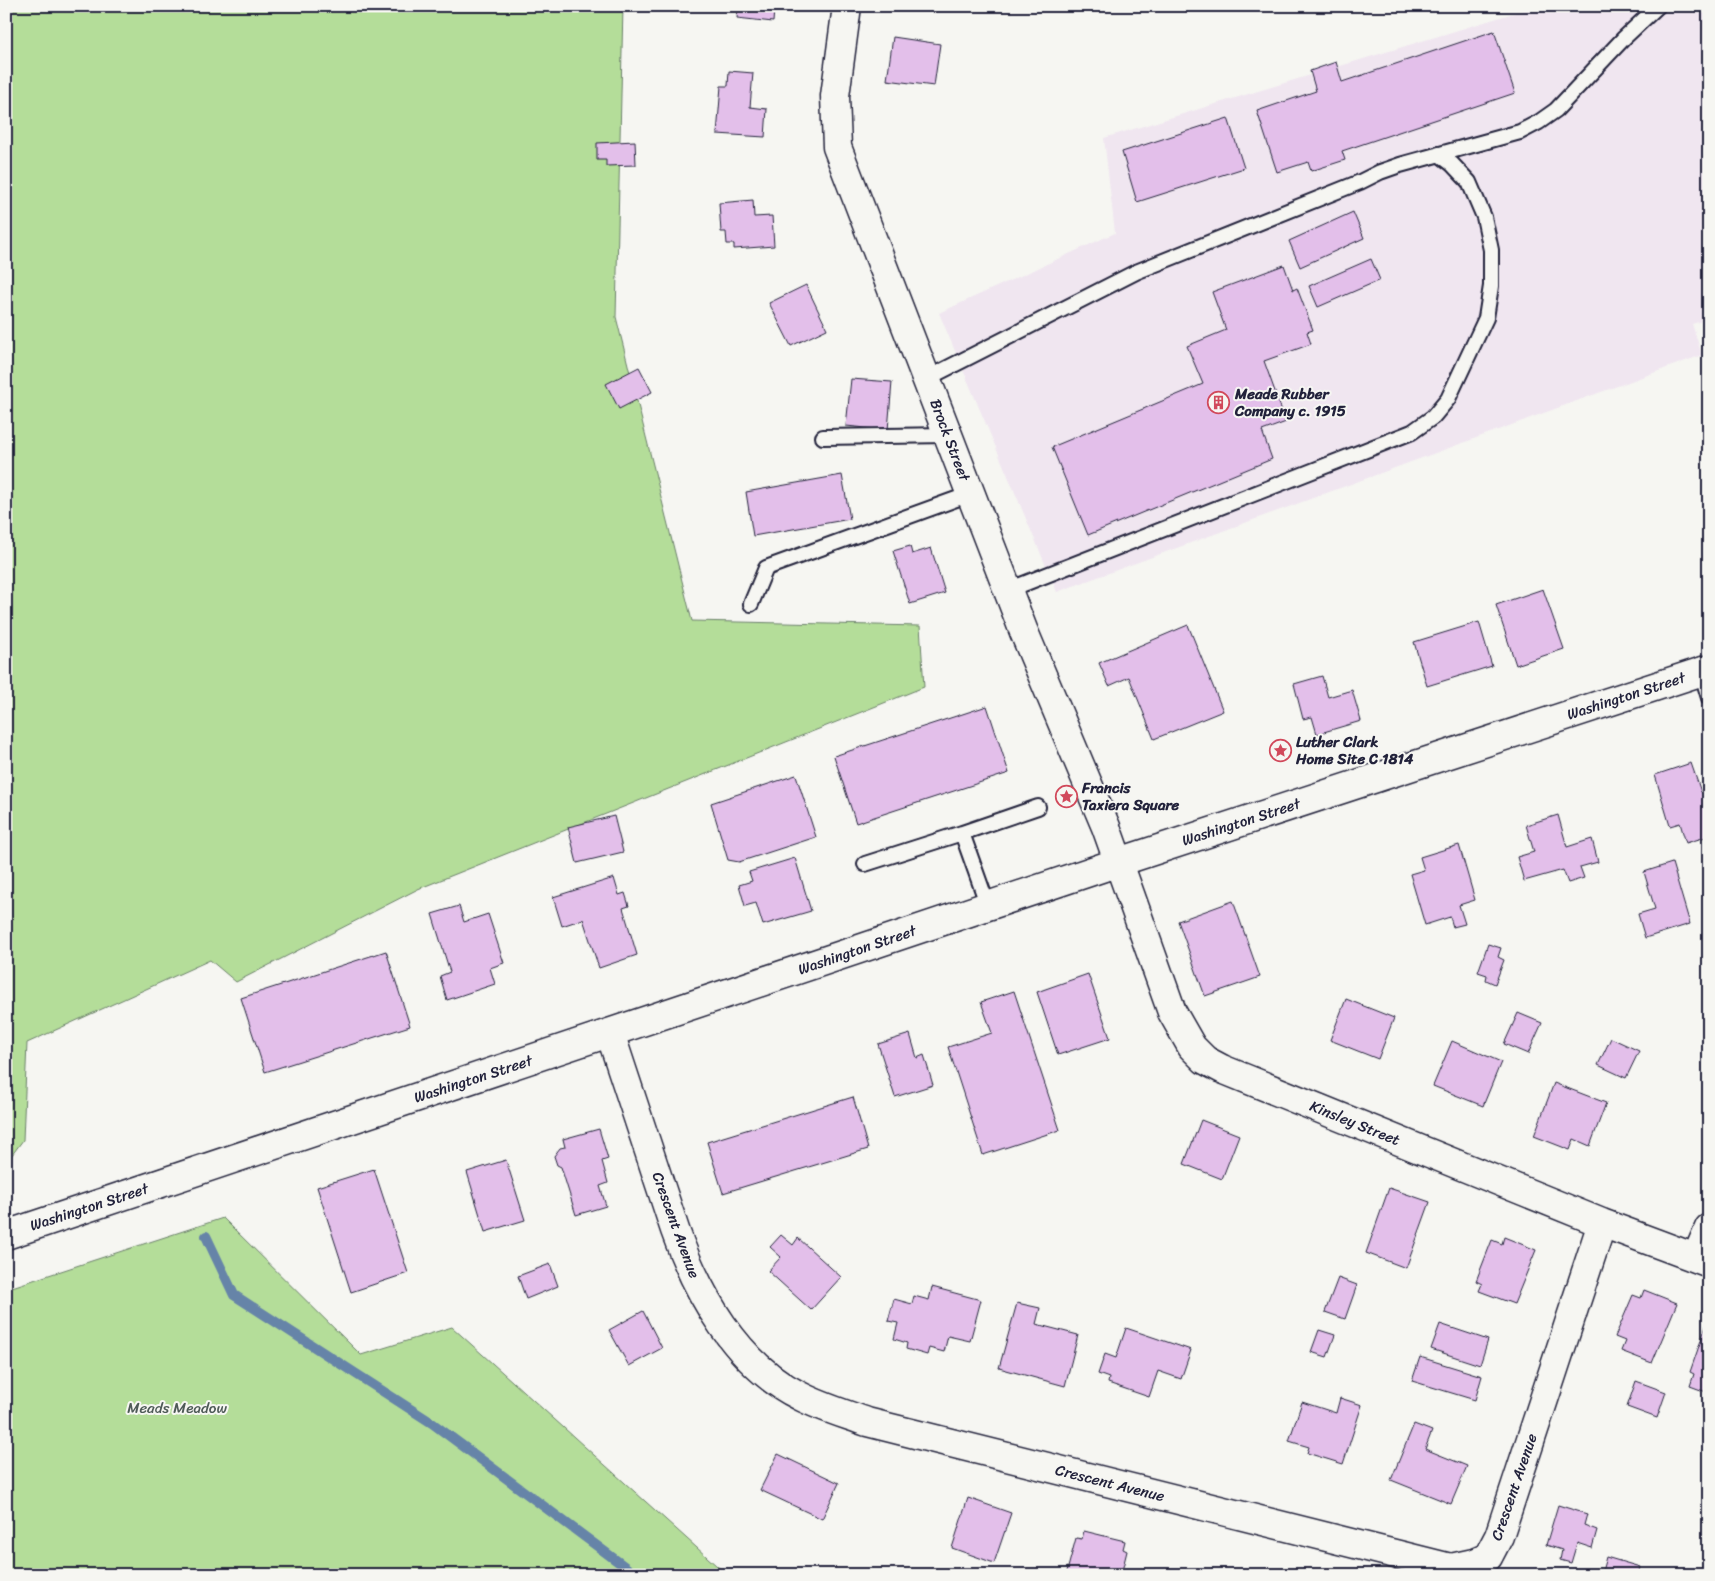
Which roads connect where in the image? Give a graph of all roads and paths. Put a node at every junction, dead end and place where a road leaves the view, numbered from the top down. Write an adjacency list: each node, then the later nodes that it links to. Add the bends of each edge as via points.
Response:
1 (847, 6): 4 (street, Brock Street, via 835,96 837,147)
2 (1658, 6): 3 (lane, via 1556,110 1539,122 1520,132)
3 (1439, 154): 4 (lane, via 1380,172 1136,272); 8 (lane, via 1469,182 1484,217 1491,250 1491,286 1486,318 1448,399 1434,417 1412,432)
4 (926, 379): 5 (street, Brock Street)
5 (948, 435): 6 (lane); 7 (street, Brock Street)
6 (823, 437)
7 (970, 494): 8 (street, Brock Street); 9 (lane, via 766,568)
8 (1008, 590): 14 (street, Brock Street)
9 (751, 604)
10 (1705, 670): 11 (lane); 14 (street, Washington Street)
11 (1709, 698)
12 (1038, 807): 13 (lane)
13 (962, 833): 15 (lane); 16 (lane)
14 (1119, 862): 16 (street, Washington Street); 18 (street, Kinsley Street, via 1172,1012 1192,1047 1205,1060)
15 (865, 864)
16 (988, 906): 17 (street, Washington Street)
17 (610, 1033): 18 (street, Crescent Avenue, via 684,1256 697,1283 735,1342 780,1384 800,1396 867,1422 1451,1568 1474,1564 1488,1557 1499,1536); 20 (street, Washington Street)
18 (1602, 1223): 21 (street, Kinsley Street)
19 (1709, 1228): 21 (street)
20 (6, 1235)
21 (1702, 1261)

